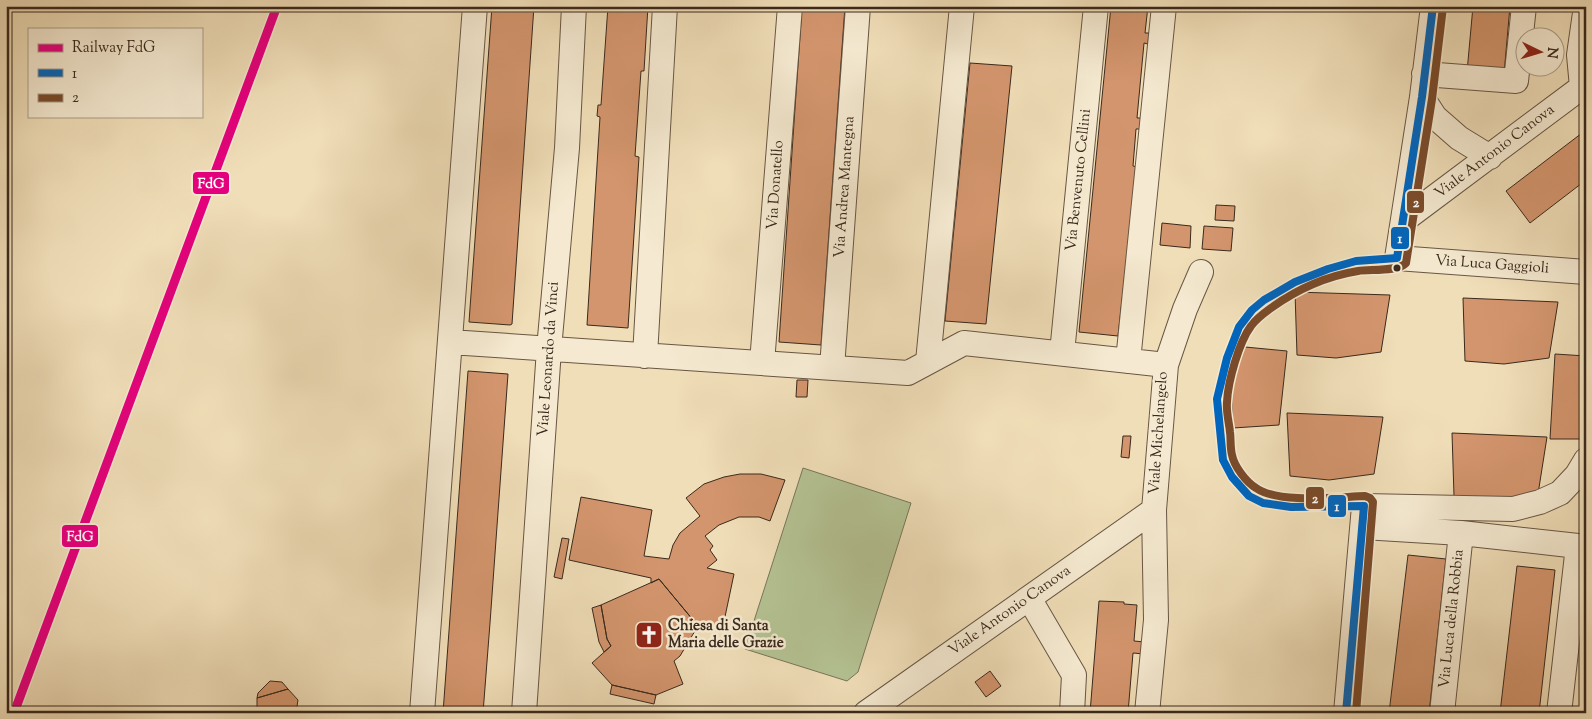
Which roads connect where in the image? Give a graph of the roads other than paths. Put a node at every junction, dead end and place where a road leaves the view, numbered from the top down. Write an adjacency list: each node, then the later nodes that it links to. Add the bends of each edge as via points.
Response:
1 (475, 6): 18 (street)
2 (574, 6): 19 (street, Viale Leonardo da Vinci, via 567,148)
3 (665, 6): 21 (street)
4 (790, 6): 24 (street, Via Donatello)
5 (858, 6): 26 (street, Via Andrea Mantegna)
6 (962, 6): 23 (street)
7 (1096, 6): 20 (street, Via Benvenuto Cellini)
8 (1164, 6): 22 (street)
9 (1433, 6): 12 (street)
10 (1524, 6): 12 (street, via 1516,81)
11 (1586, 6): 13 (street, via 1579,55)
12 (1423, 86): 14 (street, via 1435,117); 15 (street)
13 (1584, 86): 14 (street, Viale Antonio Canova)
14 (1490, 157): 15 (street, Viale Antonio Canova)
15 (1404, 220): 17 (street, Via Luca Gaggioli, via 1397,258)
16 (1201, 272): 25 (street, via 1184,309)
17 (1586, 272)
18 (450, 342): 19 (street, Viale Michelangelo); 33 (street)
19 (549, 349): 21 (street, Viale Michelangelo); 34 (street, Viale Leonardo da Vinci)
20 (1062, 353): 22 (street, Viale Michelangelo); 23 (street, Viale Michelangelo, via 964,343)
21 (645, 356): 24 (street, Viale Michelangelo)
22 (1128, 361): 25 (street, Viale Michelangelo)
23 (928, 362): 26 (street, Viale Michelangelo, via 908,373)
24 (762, 363): 26 (street, Viale Michelangelo)
25 (1166, 365): 28 (street, Viale Michelangelo)
26 (832, 368)
27 (1586, 460): 29 (street, via 1560,493 1513,509)
28 (1154, 510): 31 (street, Viale Antonio Canova); 36 (street, Viale Michelangelo, via 1156,620)
29 (1364, 517): 30 (street, Via Luca della Robbia); 37 (street)
30 (1461, 533): 38 (street, Via Luca della Robbia); 39 (street, via 1578,546)
31 (1029, 598): 32 (street, Viale Antonio Canova); 35 (street, via 1074,674)
32 (876, 710)
33 (422, 713)
34 (524, 713)
35 (1072, 713)
36 (1147, 713)
37 (1346, 713)
38 (1442, 713)
39 (1559, 713)

